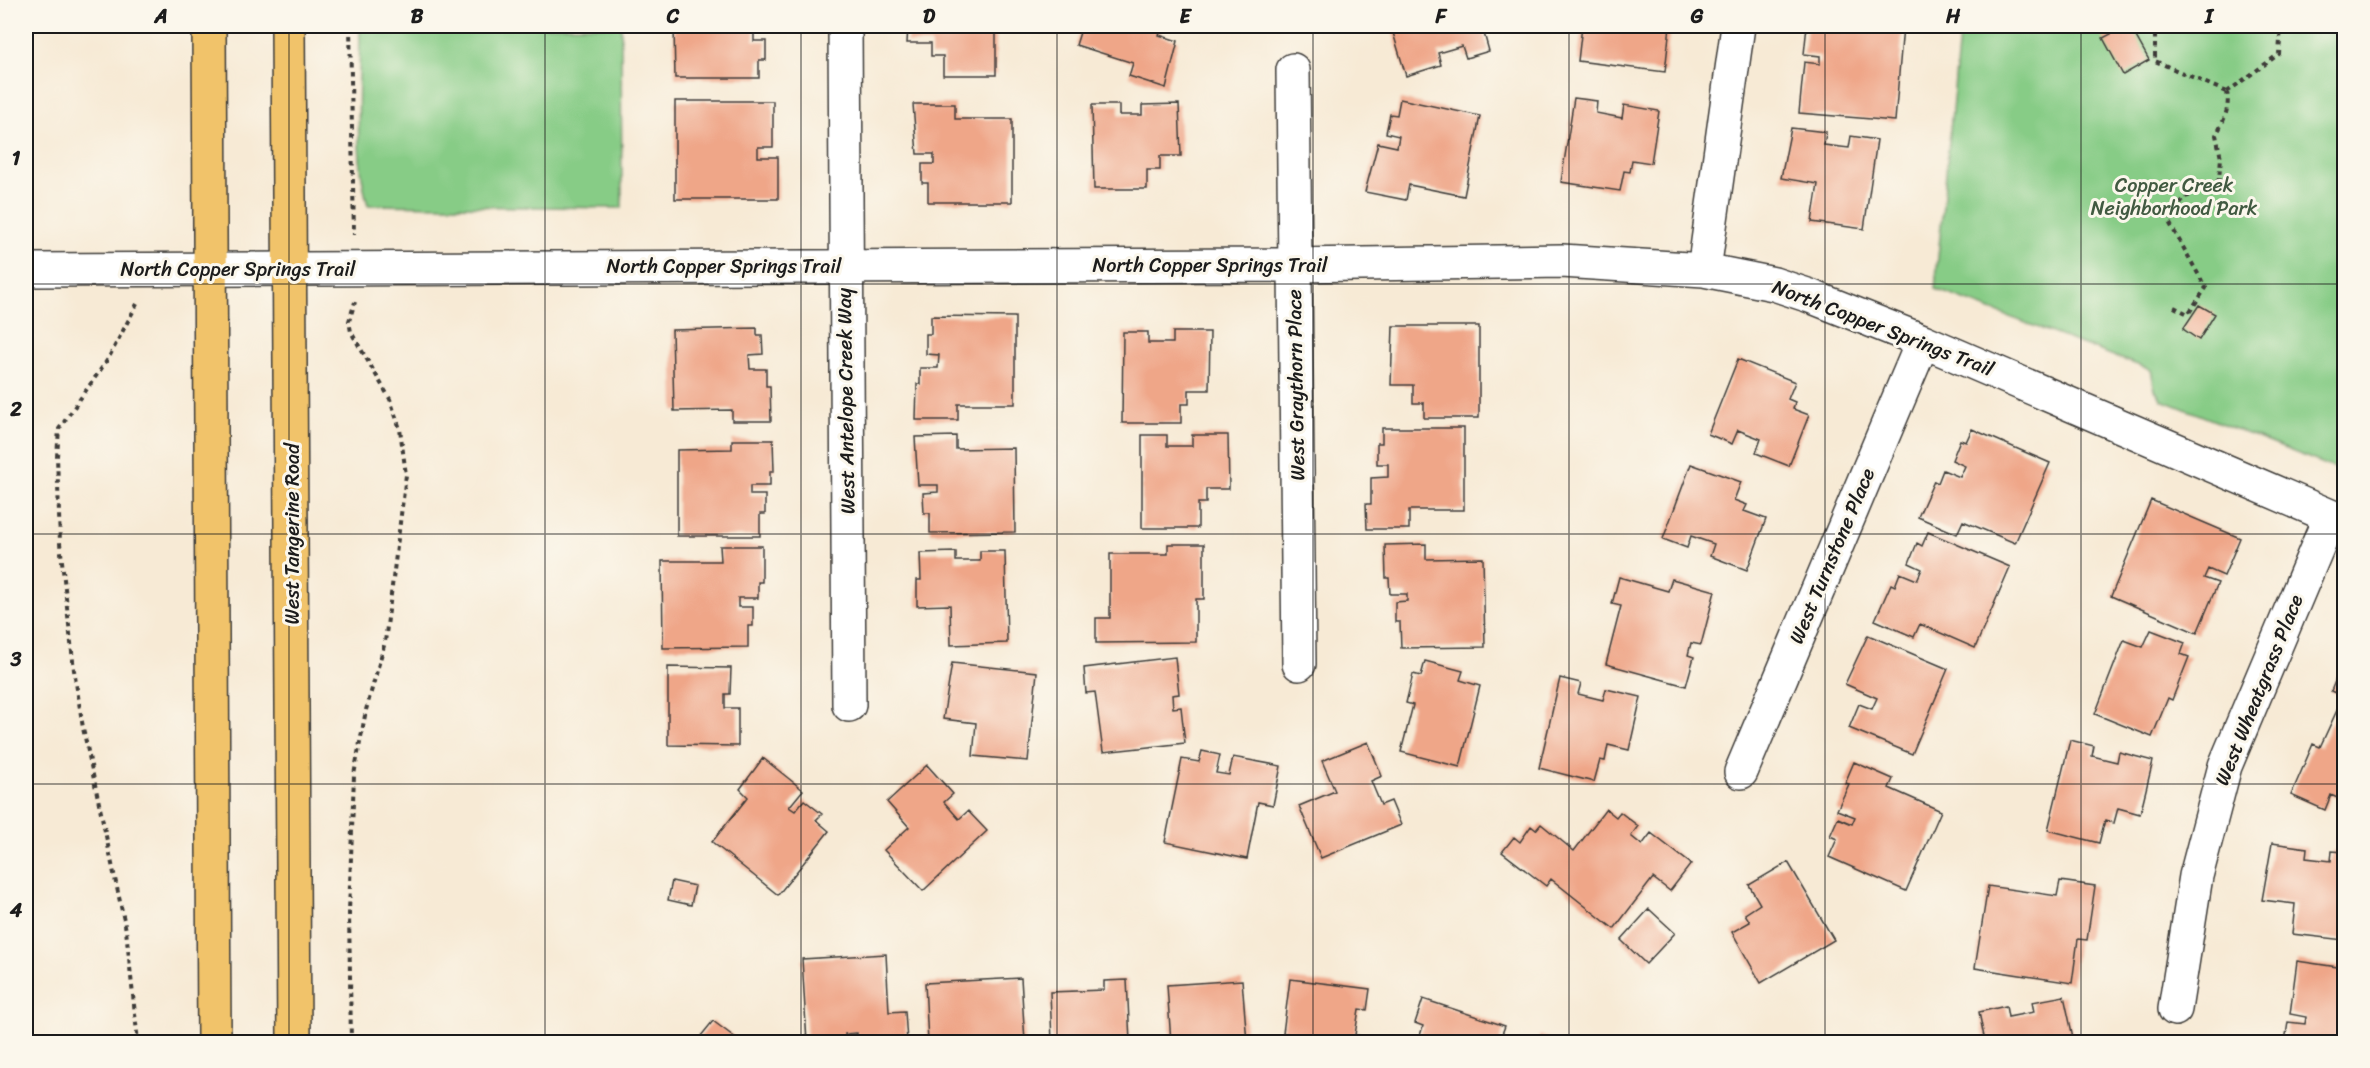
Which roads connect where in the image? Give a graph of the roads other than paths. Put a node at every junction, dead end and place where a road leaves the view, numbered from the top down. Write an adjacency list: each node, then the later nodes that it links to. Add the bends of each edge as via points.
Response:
1 (209, 26): 9 (main road)
2 (288, 26): 8 (main road, West Tangerine Road)
3 (845, 26): 7 (street, West Antelope Creek Way)
4 (1738, 26): 11 (street)
5 (1293, 70): 6 (street, West Graythorn Place)
6 (1294, 265): 7 (street, North Copper Springs Trail); 11 (street, North Copper Springs Trail, via 1562,261); 14 (street, West Graythorn Place)
7 (845, 266): 8 (street, North Copper Springs Trail); 15 (street, West Antelope Creek Way)
8 (290, 267): 9 (street, North Copper Springs Trail); 19 (main road, West Tangerine Road)
9 (210, 269): 10 (street, North Copper Springs Trail); 18 (main road)
10 (26, 270)
11 (1704, 270): 12 (street, North Copper Springs Trail, via 1774,284)
12 (1923, 341): 13 (street, North Copper Springs Trail); 16 (street, West Turnstone Place)
13 (2337, 520): 17 (street, West Wheatgrass Place, via 2225,766 2196,876)
14 (1299, 664)
15 (849, 705)
16 (1741, 772)
17 (2175, 1009)
18 (214, 1042)
19 (294, 1042)

